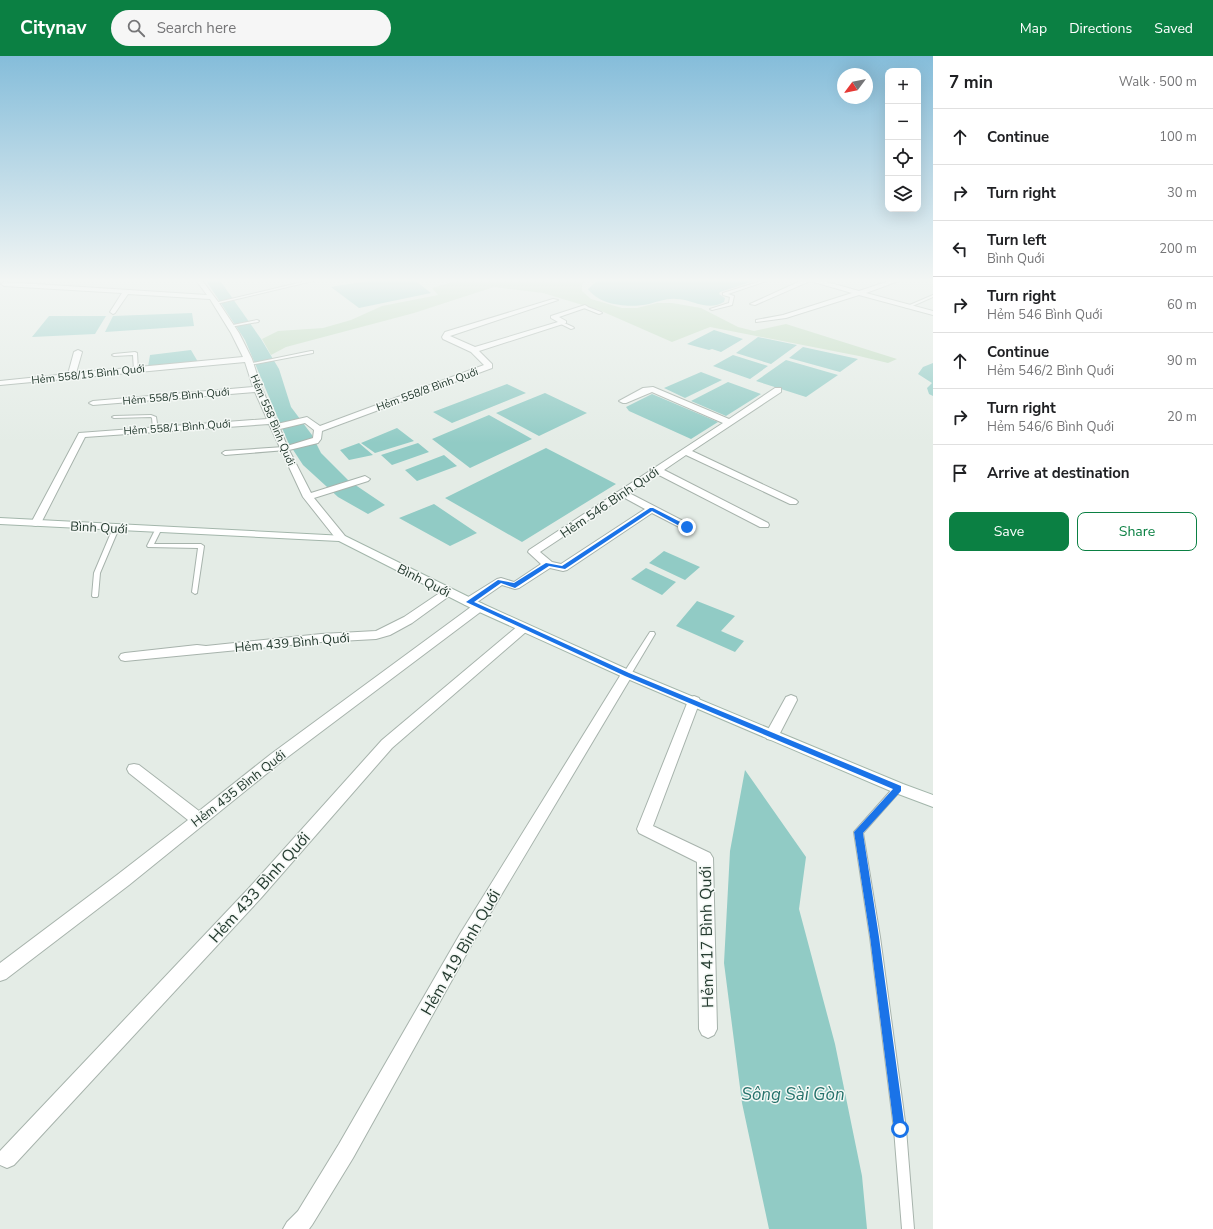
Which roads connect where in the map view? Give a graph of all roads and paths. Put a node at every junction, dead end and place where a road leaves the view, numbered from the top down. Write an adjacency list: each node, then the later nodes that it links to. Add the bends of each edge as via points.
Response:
1 (235, 334): 8 (street, Hẻm 558 Bình Quới)
2 (449, 334): 4 (street, Hẻm 558/8 Bình Quới, via 446,337)
3 (525, 334): 4 (street)
4 (474, 350): 20 (street, Hẻm 558/8 Bình Quới, via 492,366)
5 (78, 352): 10 (street)
6 (311, 352): 8 (lane)
7 (114, 355): 9 (lane, via 134,354)
8 (250, 362): 9 (street, Hẻm 558/15 Bình Quới); 12 (street, Hẻm 558 Bình Quới)
9 (136, 370): 10 (street, Hẻm 558/15 Bình Quới)
10 (71, 376): 11 (street, Hẻm 558/15 Bình Quới)
11 (0, 383)
12 (258, 389): 15 (street, Hẻm 558/5 Bình Quới); 18 (street, Hẻm 558 Bình Quới)
13 (778, 390): 17 (street, Hẻm 546 Bình Quới)
14 (623, 400): 17 (street, via 653,389)
15 (93, 403)
16 (114, 417): 19 (lane, via 151,416 154,417)
17 (729, 422): 22 (street, Hẻm 546 Bình Quới)
18 (275, 425): 19 (street, Hẻm 558/1 Bình Quới); 20 (street, via 307,420); 21 (street, Hẻm 558 Bình Quới)
19 (156, 429): 31 (street, Hẻm 558/1 Bình Quới, via 82,435)
20 (319, 429): 21 (street, via 317,439)
21 (286, 449): 23 (lane); 27 (street, Hẻm 558 Bình Quới)
22 (685, 451): 24 (street, Hẻm 546 Bình Quới); 28 (street)
23 (225, 453)
24 (657, 470): 26 (street, Hẻm 546 Bình Quới); 32 (street)
25 (366, 479): 27 (street)
26 (622, 493): 29 (street); 37 (street, Hẻm 546 Bình Quới, via 533,552)
27 (308, 497): 36 (street, Hẻm 558 Bình Quới)
28 (793, 502)
29 (652, 509): 33 (street); 37 (street, via 563,568)
30 (0, 521): 31 (street, Bình Quới)
31 (36, 523): 34 (street, Bình Quới)
32 (764, 525)
33 (687, 527)
34 (116, 528): 35 (street, Bình Quới); 40 (lane, via 97,573)
35 (158, 530): 36 (street, Bình Quới); 38 (lane, via 150,546 201,546)
36 (341, 538): 39 (street, Bình Quới)
37 (548, 564): 41 (street, via 515,586 500,581)
38 (195, 592)
39 (448, 592): 41 (street, Bình Quới); 44 (street, Hẻm 439 Bình Quới, via 408,620 376,635)
40 (95, 596)
41 (474, 605): 42 (street, Bình Quới); 52 (street, Hẻm 435 Bình Quới)
42 (524, 628): 45 (street, Bình Quới); 55 (street, Hẻm 433 Bình Quới, via 387,744 255,893)
43 (652, 634): 45 (lane)
44 (125, 657)
45 (630, 670): 47 (street, Bình Quới); 56 (street, Hẻm 419 Bình Quới, via 466,939 346,1151 304,1218)
46 (791, 700): 48 (street)
47 (694, 701): 48 (street, Bình Quới); 54 (street, Hẻm 417 Bình Quới, via 644,828 705,858)
48 (772, 735): 50 (street, Bình Quới)
49 (134, 769): 52 (street)
50 (898, 788): 51 (street, Bình Quới); 57 (lane, via 858,832 875,937 900,1129)
51 (933, 801)
52 (198, 819): 53 (street, Hẻm 435 Bình Quới)
53 (0, 973)
54 (708, 1029)
55 (7, 1158)
56 (294, 1229)
57 (908, 1229)

